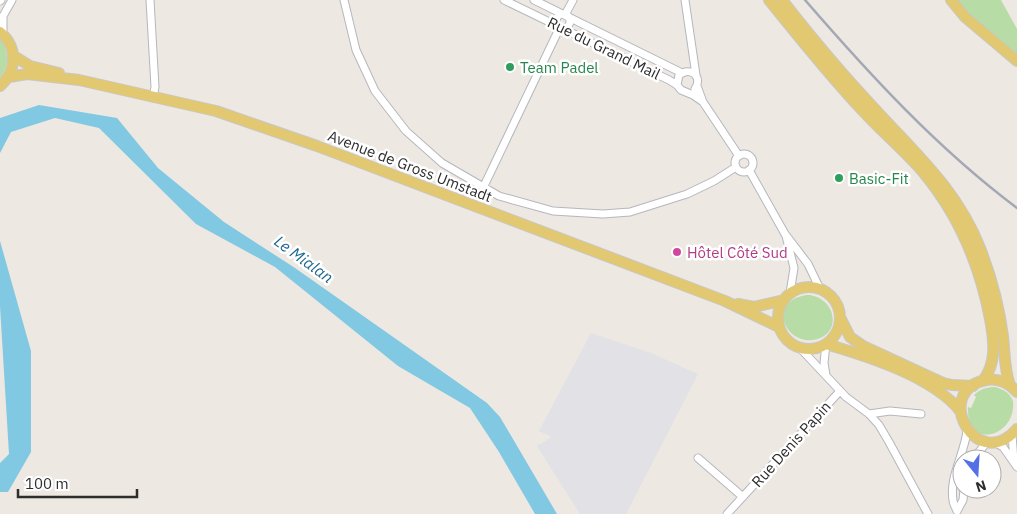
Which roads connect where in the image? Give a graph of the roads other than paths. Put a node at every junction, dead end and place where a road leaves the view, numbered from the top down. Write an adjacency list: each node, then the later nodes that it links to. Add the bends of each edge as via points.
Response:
1 (12, 0): 13 (street, via 2,16)
2 (150, 0): 25 (street)
3 (344, 0): 30 (street, via 356,50 375,92 406,131 433,157)
4 (504, 0): 12 (street, Rue du Grand Mail)
5 (534, 0): 11 (street, Rue du Grand Mail)
6 (573, 0): 11 (street)
7 (685, 0): 14 (street)
8 (769, 0): 40 (main road, via 862,110 923,172 955,220 980,277 994,350 990,369)
9 (782, 0): 41 (main road, via 853,86 932,169 958,205 980,248 993,288 1006,372)
10 (951, 0): 16 (main road, via 965,17)
11 (565, 15): 12 (street, via 558,18); 17 (street, Rue du Grand Mail)
12 (560, 27): 21 (street, Rue du Grand Mail); 30 (street)
13 (1, 33): 15 (main road)
14 (693, 53): 17 (street); 18 (street)
15 (14, 56): 19 (main road); 20 (main road, Avenue de Gross Umstadt, via 30,66)
16 (1017, 61)
17 (683, 72): 18 (street, via 690,71); 21 (street)
18 (696, 75): 23 (street)
19 (9, 77): 20 (main road, Avenue de Gross Umstadt, via 27,74); 22 (main road)
20 (79, 80): 25 (main road, Avenue de Gross Umstadt)
21 (678, 84): 24 (street, via 681,90)
22 (0, 86)
23 (697, 86): 24 (street); 26 (street)
24 (688, 92): 26 (street)
25 (153, 98): 34 (main road, Avenue de Gross Umstadt, via 216,111 308,143)
26 (703, 102): 27 (street)
27 (739, 156): 28 (street, via 735,161); 29 (street, via 745,154 752,160)
28 (736, 167): 29 (street, via 742,172); 30 (street, via 687,194 630,212 553,211 499,196)
29 (749, 170): 31 (street)
30 (483, 188)
31 (785, 234): 32 (street, via 808,264); 33 (street, via 794,268)
32 (820, 289): 33 (main road, via 805,288); 35 (main road, via 836,302)
33 (787, 297): 34 (main road, Avenue de Gross Umstadt, via 754,306); 36 (main road, via 778,314)
34 (725, 301): 36 (main road, Avenue de Gross Umstadt)
35 (840, 318): 37 (main road, via 836,333); 40 (main road, via 850,337 863,346 943,383)
36 (779, 328): 38 (main road, via 787,340)
37 (826, 344): 38 (main road, via 808,349); 39 (street, via 824,363); 43 (main road, via 924,382 949,399)
38 (799, 347): 39 (street)
39 (827, 378): 42 (street)
40 (978, 383): 41 (main road, via 997,380); 43 (main road, via 964,397)
41 (1013, 389)
42 (840, 391): 44 (street); 53 (street, Rue Denis Papin)
43 (960, 412): 46 (main road)
44 (869, 414): 45 (street, via 890,411); 57 (street, via 879,425)
45 (921, 414)
46 (967, 430): 48 (main road, via 979,440); 49 (street)
47 (1016, 431): 48 (main road, via 1000,441); 52 (street)
48 (990, 442): 50 (street); 52 (street, via 1003,447)
49 (964, 449)
50 (983, 449)
51 (698, 458): 53 (street, Rue Denis Papin)
52 (1016, 464)
53 (743, 497): 56 (street, Rue Denis Papin)
54 (953, 499): 55 (street, via 957,511)
55 (963, 499)
56 (727, 514)
57 (928, 514)

